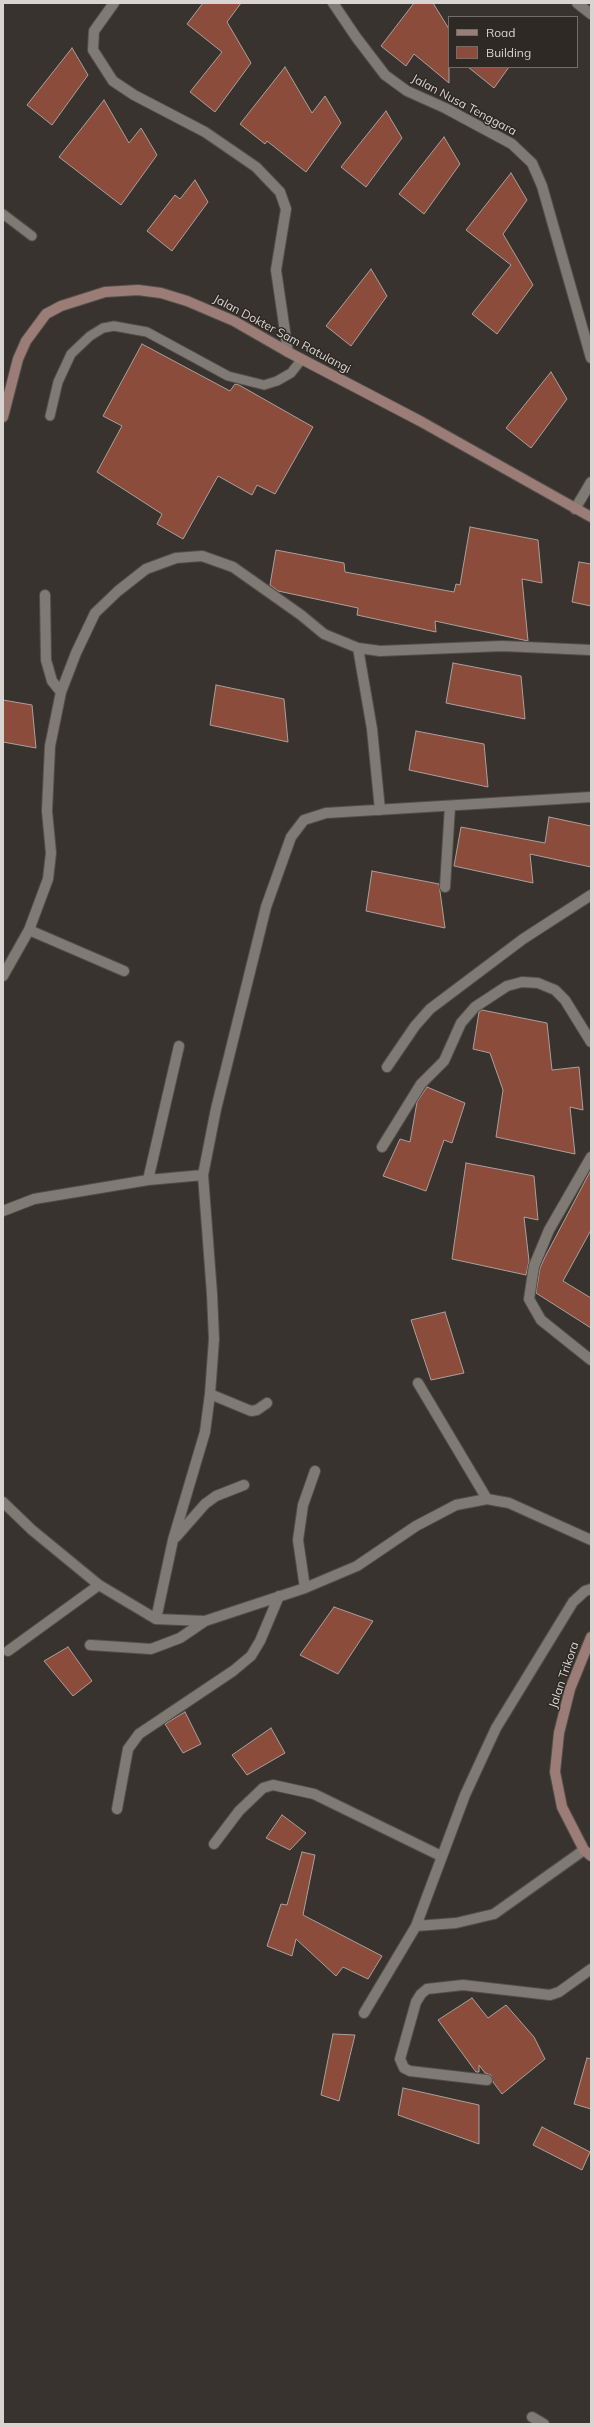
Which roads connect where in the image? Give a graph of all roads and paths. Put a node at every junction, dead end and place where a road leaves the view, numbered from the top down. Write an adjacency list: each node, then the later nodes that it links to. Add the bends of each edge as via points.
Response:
1 (114, 3): 7 (street, via 94,31 93,50 113,80 134,96 205,132 256,167 280,192 286,209 276,270)
2 (333, 3): 8 (street, Jalan Nusa Tenggara, via 385,75 407,91 512,144 532,163 542,186)
3 (577, 3): 4 (street)
4 (591, 14)
5 (3, 214): 6 (lane)
6 (32, 236)
7 (288, 352): 9 (main road, Jalan Dokter Sam Ratulangi); 11 (main road, Jalan Dokter Sam Ratulangi, via 234,321 187,301 138,290 105,292 61,306 46,314 35,327 18,359)
8 (591, 358)
9 (302, 359): 10 (lane, via 291,373 264,385 228,376 147,332 114,326 103,328 71,354 58,382); 13 (main road, Jalan Dokter Sam Ratulangi, via 420,421)
10 (50, 416)
11 (3, 417)
12 (591, 482): 13 (street)
13 (575, 509): 14 (main road, Jalan Dokter Sam Ratulangi)
14 (591, 517)
15 (45, 595): 18 (street, via 46,660 52,682)
16 (358, 648): 17 (street, via 380,651 502,646); 18 (street, via 324,634 233,567 202,556 176,558 146,569 95,613); 21 (street, via 372,729)
17 (591, 650)
18 (61, 692): 24 (street, via 50,746 47,811 51,853 48,878)
19 (591, 797): 20 (street)
20 (450, 806): 21 (street); 22 (street)
21 (380, 810): 32 (street, via 326,813 304,820 291,837 266,907 216,1109)
22 (445, 887)
23 (591, 895): 29 (street, via 523,939 430,1009)
24 (29, 930): 25 (street); 26 (street)
25 (124, 971)
26 (3, 976)
27 (591, 1042): 30 (street, via 565,1000 555,990 538,983 522,982 508,986 475,1007 462,1023 444,1061 421,1084)
28 (179, 1046): 33 (street)
29 (387, 1067)
30 (382, 1147)
31 (591, 1157): 35 (street, via 549,1230 534,1266 529,1299 540,1320)
32 (203, 1175): 33 (street); 37 (street, via 214,1339)
33 (148, 1180): 34 (street, via 34,1199)
34 (3, 1210)
35 (591, 1360)
36 (418, 1383): 41 (street)
37 (210, 1394): 38 (street, via 251,1411); 43 (street, via 205,1432)
38 (267, 1403)
39 (315, 1471): 46 (street, via 303,1505 298,1540)
40 (244, 1485): 43 (street, via 210,1500)
41 (487, 1499): 44 (street, via 509,1503); 46 (street, via 456,1505 416,1526 356,1566)
42 (3, 1502): 45 (street, via 32,1530)
43 (173, 1540): 49 (street)
44 (591, 1540)
45 (99, 1585): 49 (street); 53 (street)
46 (305, 1588): 48 (street)
47 (591, 1589): 57 (street, via 573,1602 496,1728 465,1795)
48 (280, 1596): 50 (street); 54 (street, via 251,1656 233,1671 138,1734 128,1749)
49 (156, 1619): 50 (street)
50 (205, 1621): 52 (street, via 180,1638 151,1649)
51 (591, 1637): 56 (main road, Jalan Trikora, via 570,1689 559,1733 555,1772 562,1807)
52 (90, 1645)
53 (8, 1651)
54 (117, 1809)
55 (214, 1844): 57 (street, via 239,1811 262,1788 273,1785 314,1794)
56 (587, 1853): 58 (street, via 494,1914 456,1923)
57 (441, 1856): 58 (street)
58 (416, 1926): 60 (street)
59 (591, 1969): 61 (street, via 559,1992 550,1995 463,1985 427,1989 421,1994 416,2002 400,2058 404,2068 410,2071)
60 (364, 2013)
61 (486, 2080)
62 (532, 2417): 63 (street)
63 (544, 2424)

